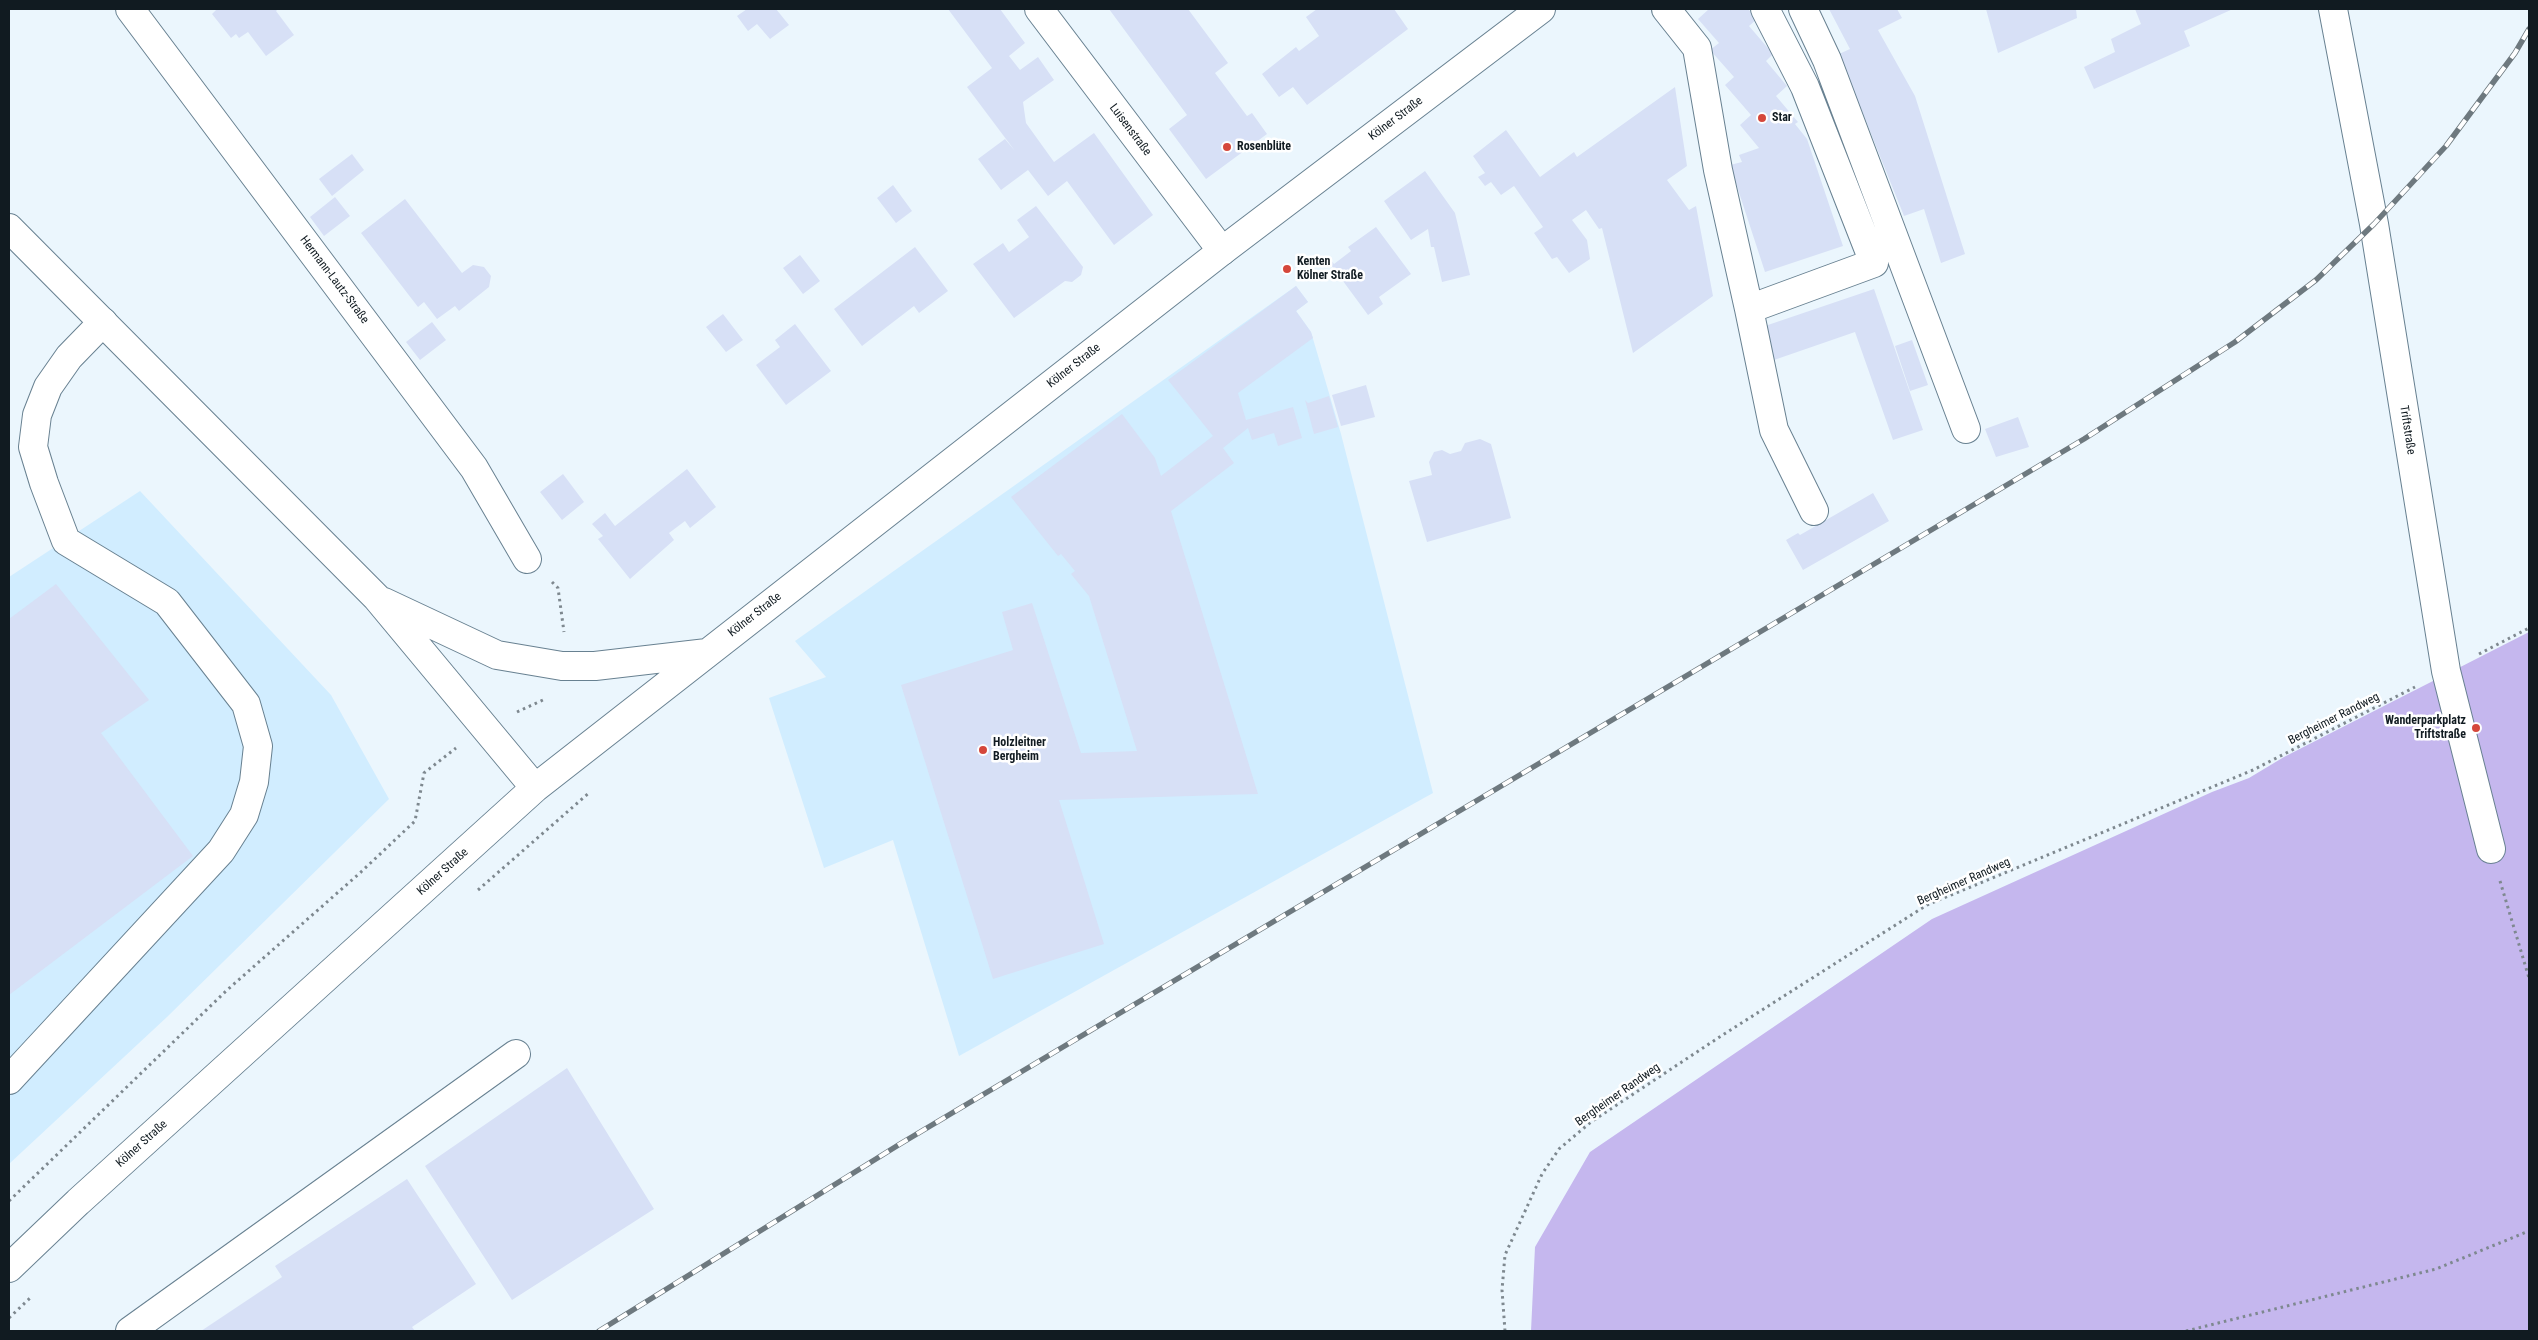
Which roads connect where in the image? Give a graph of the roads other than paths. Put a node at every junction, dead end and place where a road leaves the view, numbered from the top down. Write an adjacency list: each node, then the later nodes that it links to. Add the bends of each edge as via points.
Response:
1 (130, 9): 14 (main road, Hermann-Lautz-Straße, via 474,468)
2 (1039, 9): 9 (main road, Luisenstraße)
3 (1541, 9): 9 (main road, Kölner Straße)
4 (1666, 9): 10 (main road, via 1697,48 1718,170)
5 (1765, 9): 10 (main road, via 1806,87 1874,263)
6 (1803, 9): 12 (main road, via 1827,60)
7 (2333, 9): 18 (main road, Triftstraße, via 2374,224 2446,671)
8 (9, 228): 11 (main road)
9 (1222, 251): 16 (main road, Kölner Straße)
10 (1749, 308): 13 (main road, via 1774,430)
11 (103, 322): 15 (main road); 20 (main road, via 69,356 48,387 37,415 33,447 44,483 66,541 167,602 246,704 258,746 254,782 244,815 221,851)
12 (1966, 429)
13 (1814, 511)
14 (528, 559)
15 (377, 598): 16 (main road, via 498,655 562,666 595,666); 17 (main road)
16 (707, 653): 17 (main road, Kölner Straße)
17 (535, 788): 21 (main road, Kölner Straße)
18 (2491, 849)
19 (516, 1054): 22 (main road)
20 (9, 1080)
21 (9, 1268)
22 (130, 1331)

